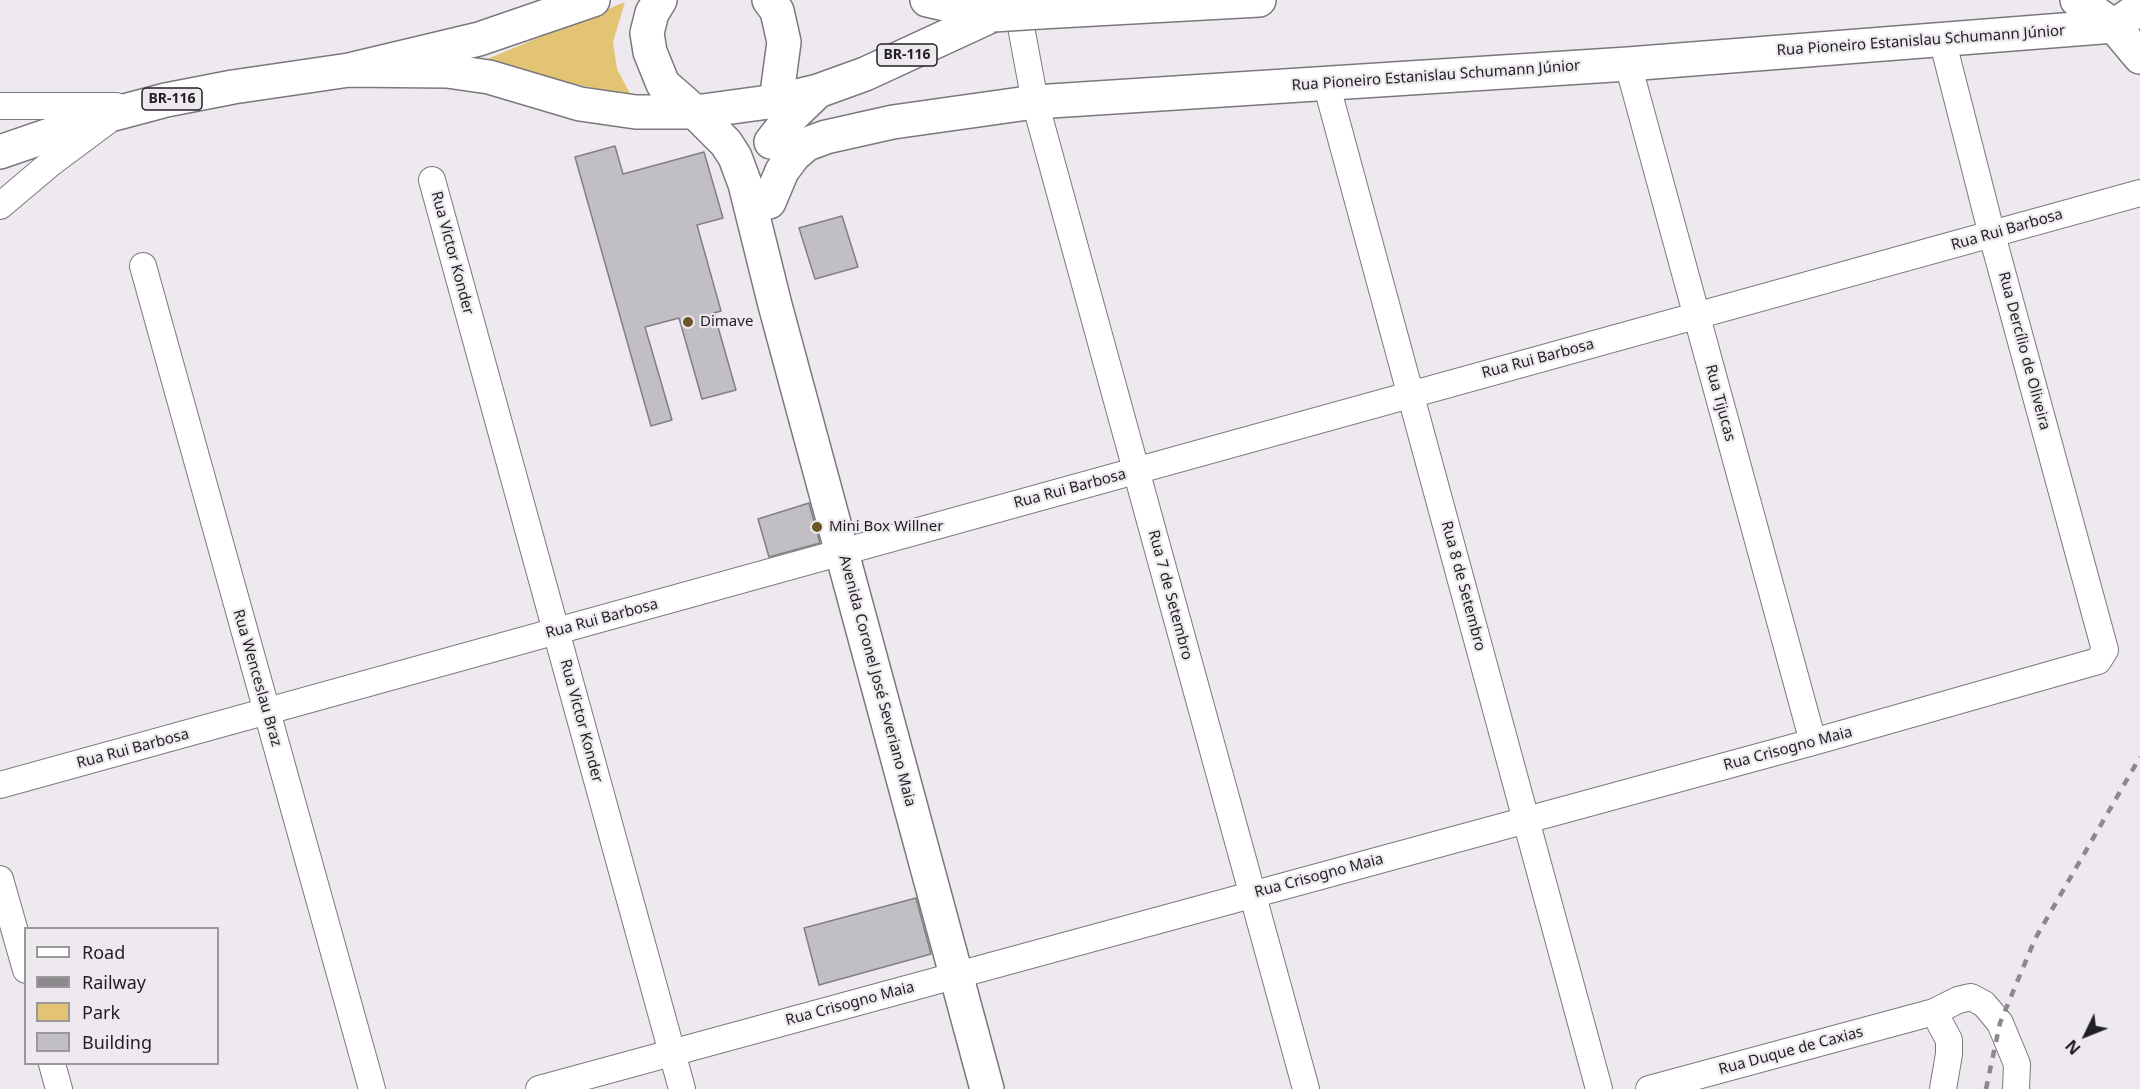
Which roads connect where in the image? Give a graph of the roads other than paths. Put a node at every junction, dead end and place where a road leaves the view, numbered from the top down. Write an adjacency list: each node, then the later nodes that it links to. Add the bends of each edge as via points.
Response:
1 (550, 0): 10 (main road)
2 (593, 0): 10 (main road, BR-116)
3 (660, 0): 21 (main road, Avenida Coronel José Severiano Maia, via 646,33 650,52 663,84)
4 (769, 0): 17 (main road, Avenida Coronel José Severiano Maia, via 777,11 784,42)
5 (927, 0): 8 (main road, BR-116)
6 (1259, 0): 8 (main road, BR-116)
7 (2076, 0): 9 (main road)
8 (1016, 9): 16 (main road, BR-116); 18 (street, Rua 7 de Setembro)
9 (2132, 19): 11 (main road, Rua Pioneiro Estanislau Schumann Júnior); 12 (main road)
10 (479, 39): 14 (main road, BR-116)
11 (1942, 39): 13 (main road, Rua Pioneiro Estanislau Schumann Júnior); 28 (street, Rua Dercílio de Oliveira)
12 (2140, 57)
13 (1628, 64): 15 (main road, Rua Pioneiro Estanislau Schumann Júnior); 30 (street, Rua Tijucas)
14 (349, 70): 20 (main road, BR-116, via 233,87); 21 (main road, BR-116, via 447,71 489,77 580,104 636,112)
15 (1326, 83): 18 (main road, Rua Pioneiro Estanislau Schumann Júnior); 31 (street, Rua 8 de Setembro)
16 (818, 91): 17 (main road, BR-116); 22 (main road)
17 (776, 101): 21 (main road, BR-116); 22 (main road, Avenida Coronel José Severiano Maia)
18 (1035, 102): 26 (main road, Rua Pioneiro Estanislau Schumann Júnior, via 893,122 807,144 782,171); 32 (street, Rua 7 de Setembro)
19 (0, 106): 20 (street)
20 (131, 109): 23 (main road, BR-116); 27 (street, via 51,163)
21 (695, 112): 33 (main road, Avenida Coronel José Severiano Maia, via 726,143 745,184 775,305)
22 (771, 142): 26 (main road, Avenida Coronel José Severiano Maia)
23 (0, 152)
24 (432, 180): 34 (street, Rua Victor Konder)
25 (2140, 193): 28 (street, Rua Rui Barbosa)
26 (769, 202): 33 (main road, Avenida Coronel José Severiano Maia)
27 (0, 206)
28 (1992, 235): 30 (street, Rua Rui Barbosa); 35 (street, Rua Dercílio de Oliveira, via 2105,651)
29 (143, 266): 36 (street, Rua Wenceslau Braz)
30 (1697, 316): 31 (street, Rua Rui Barbosa); 37 (street, Rua Tijucas)
31 (1411, 395): 32 (street, Rua Rui Barbosa); 39 (street, Rua 8 de Setembro)
32 (1136, 471): 33 (street, Rua Rui Barbosa); 41 (street, Rua 7 de Setembro)
33 (852, 550): 34 (street, Rua Rui Barbosa); 43 (main road, Avenida Coronel José Severiano Maia)
34 (556, 631): 36 (street, Rua Rui Barbosa); 45 (street, Rua Victor Konder)
35 (2098, 661): 37 (street, Rua Crisogno Maia)
36 (266, 712): 38 (street, Rua Rui Barbosa); 49 (street, Rua Wenceslau Braz)
37 (1813, 742): 39 (street, Rua Crisogno Maia)
38 (0, 785)
39 (1526, 820): 41 (street, Rua Crisogno Maia); 55 (street, Rua 8 de Setembro)
40 (0, 879): 42 (street)
41 (1252, 895): 43 (street, Rua Crisogno Maia); 54 (street, Rua 7 de Setembro)
42 (24, 963)
43 (967, 972): 45 (street, Rua Crisogno Maia); 52 (main road, Avenida Coronel José Severiano Maia); 53 (main road, Avenida Coronel José Severiano Maia)
44 (1934, 1012): 47 (street, Rua Duque de Caxias, via 1971,997 1984,1004 2000,1023); 56 (street, Rua Duque de Caxias); 57 (street, via 1948,1040)
45 (672, 1053): 50 (street, Rua Crisogno Maia); 51 (street, Rua Victor Konder)
46 (52, 1065): 48 (street)
47 (2016, 1076)
48 (59, 1089)
49 (372, 1089)
50 (539, 1089)
51 (682, 1089)
52 (987, 1089)
53 (1010, 1089)
54 (1306, 1089)
55 (1599, 1089)
56 (1649, 1089)
57 (1943, 1089)

